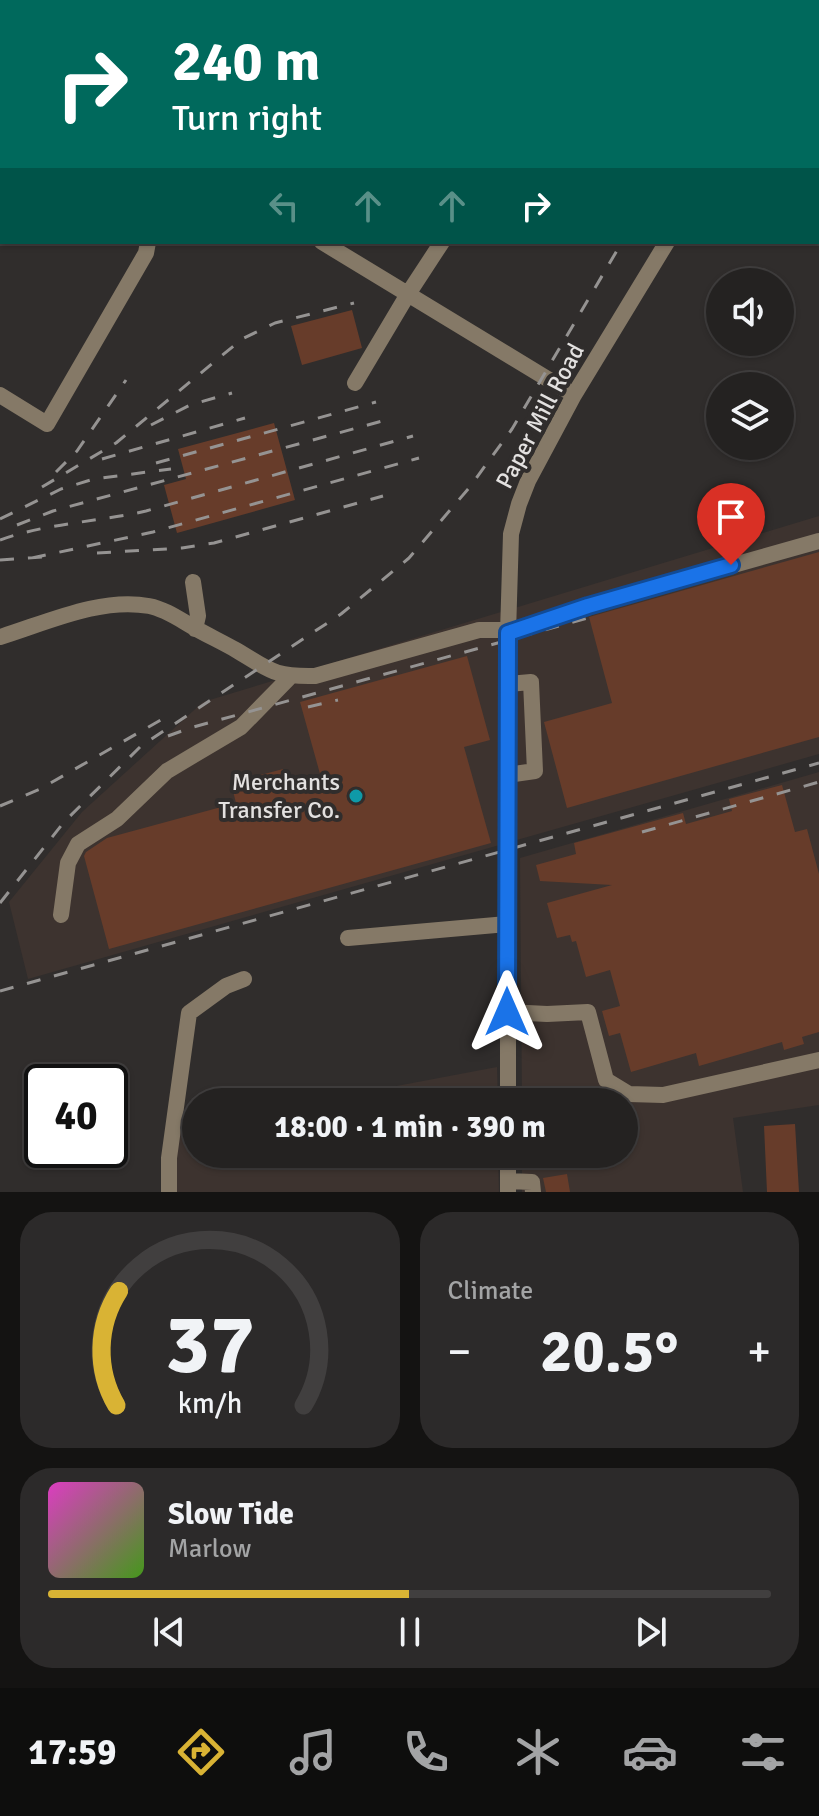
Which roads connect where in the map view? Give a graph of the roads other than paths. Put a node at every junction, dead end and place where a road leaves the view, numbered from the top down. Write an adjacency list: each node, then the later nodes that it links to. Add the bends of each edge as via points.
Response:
1 (148, 244): 7 (street, via 47,424)
2 (325, 244): 5 (street)
3 (441, 244): 5 (street)
4 (666, 244): 8 (street, Paper Mill Road)
5 (408, 294): 6 (street); 8 (street)
6 (355, 383)
7 (0, 395)
8 (574, 395): 12 (street, Paper Mill Road, via 519,504 511,534)
9 (819, 541): 12 (street)
10 (193, 582): 11 (street)
11 (195, 629): 13 (street, via 164,610 132,604 95,608); 14 (street, via 262,668)
12 (508, 631): 14 (street, via 479,630 328,673); 15 (street, Paper Mill Road)
13 (0, 637)
14 (290, 677): 17 (street, via 241,727 167,771 117,819 78,844 68,863)
15 (508, 684): 16 (street, Paper Mill Road); 16 (street, via 531,682 535,771)
16 (507, 775): 18 (street, Paper Mill Road)
17 (61, 915)
18 (507, 924): 19 (street); 21 (street, Paper Mill Road)
19 (348, 938)
20 (244, 979): 25 (street, via 189,1013)
21 (507, 1012): 22 (street, via 588,1012 606,1080 629,1094 663,1095); 23 (street, Paper Mill Road)
22 (819, 1060)
23 (508, 1088)
24 (508, 1187): 26 (street, via 532,1182)
25 (169, 1192)
26 (533, 1192)

